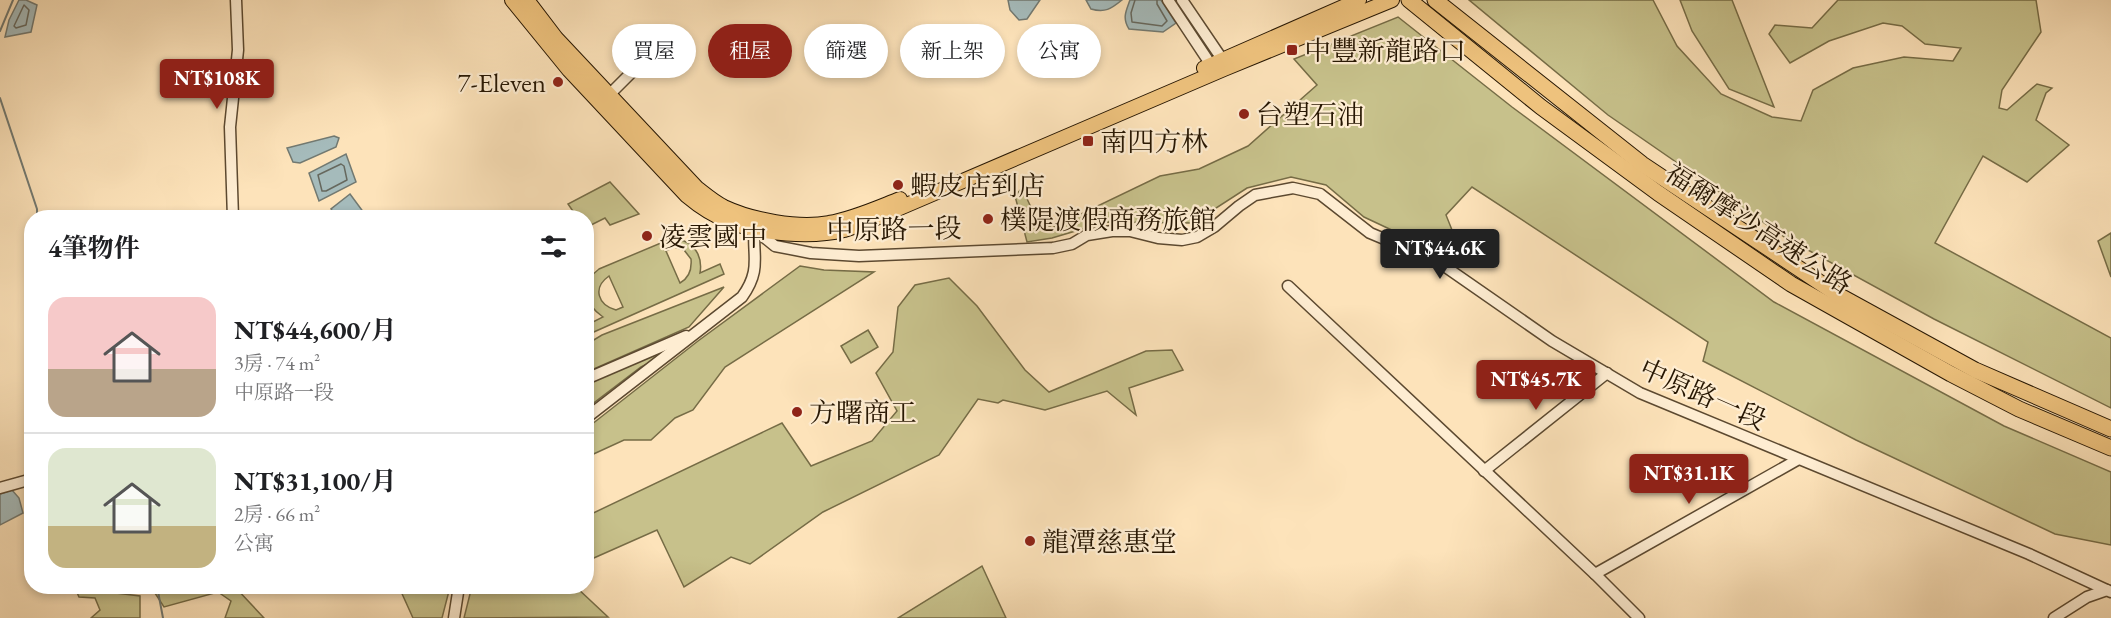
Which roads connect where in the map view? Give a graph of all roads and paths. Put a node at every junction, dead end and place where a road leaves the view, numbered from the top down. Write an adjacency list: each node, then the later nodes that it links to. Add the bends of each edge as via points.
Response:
1 (236, 0): 14 (street, via 238,50 230,127)
2 (512, 0): 15 (main road, via 569,70 687,196 705,211 731,223)
3 (527, 0): 13 (main road, via 556,38)
4 (1168, 0): 11 (street)
5 (1182, 0): 11 (street)
6 (1359, 0): 10 (main road)
7 (1392, 0): 11 (main road)
8 (1410, 0): 22 (highway, 福爾摩沙高速公路, via 1541,107 1791,284 1961,380)
9 (1435, 0): 21 (highway, 福爾摩沙高速公路, via 1642,164 1840,296 1975,370)
10 (1338, 4): 11 (main road)
11 (1219, 65): 15 (main road, via 843,230 788,233)
12 (626, 78): 13 (street)
13 (610, 94): 15 (main road, via 697,188)
14 (233, 210)
15 (755, 224): 17 (street, via 756,257 750,286 742,297); 18 (street, 中原路一段, via 775,246 859,256 1053,248 1072,244 1087,235 1112,231 1182,240 1214,227 1256,195 1293,188 1320,194 1371,233 1437,261 1552,341)
16 (1288, 286): 24 (street)
17 (692, 334): 19 (street); 20 (street)
18 (1606, 373): 23 (street, 中原路一段, via 1640,393); 24 (street)
19 (594, 376)
20 (594, 412)
21 (2111, 429)
22 (2111, 448)
23 (1797, 460): 27 (street); 28 (street, 中原路一段, via 2029,554)
24 (1484, 471): 27 (street)
25 (24, 481): 26 (street)
26 (0, 488)
27 (1595, 574): 31 (street)
28 (2109, 591): 32 (street, via 2086,597)
29 (458, 594): 30 (street)
30 (454, 618)
31 (1639, 618)
32 (2054, 618)

